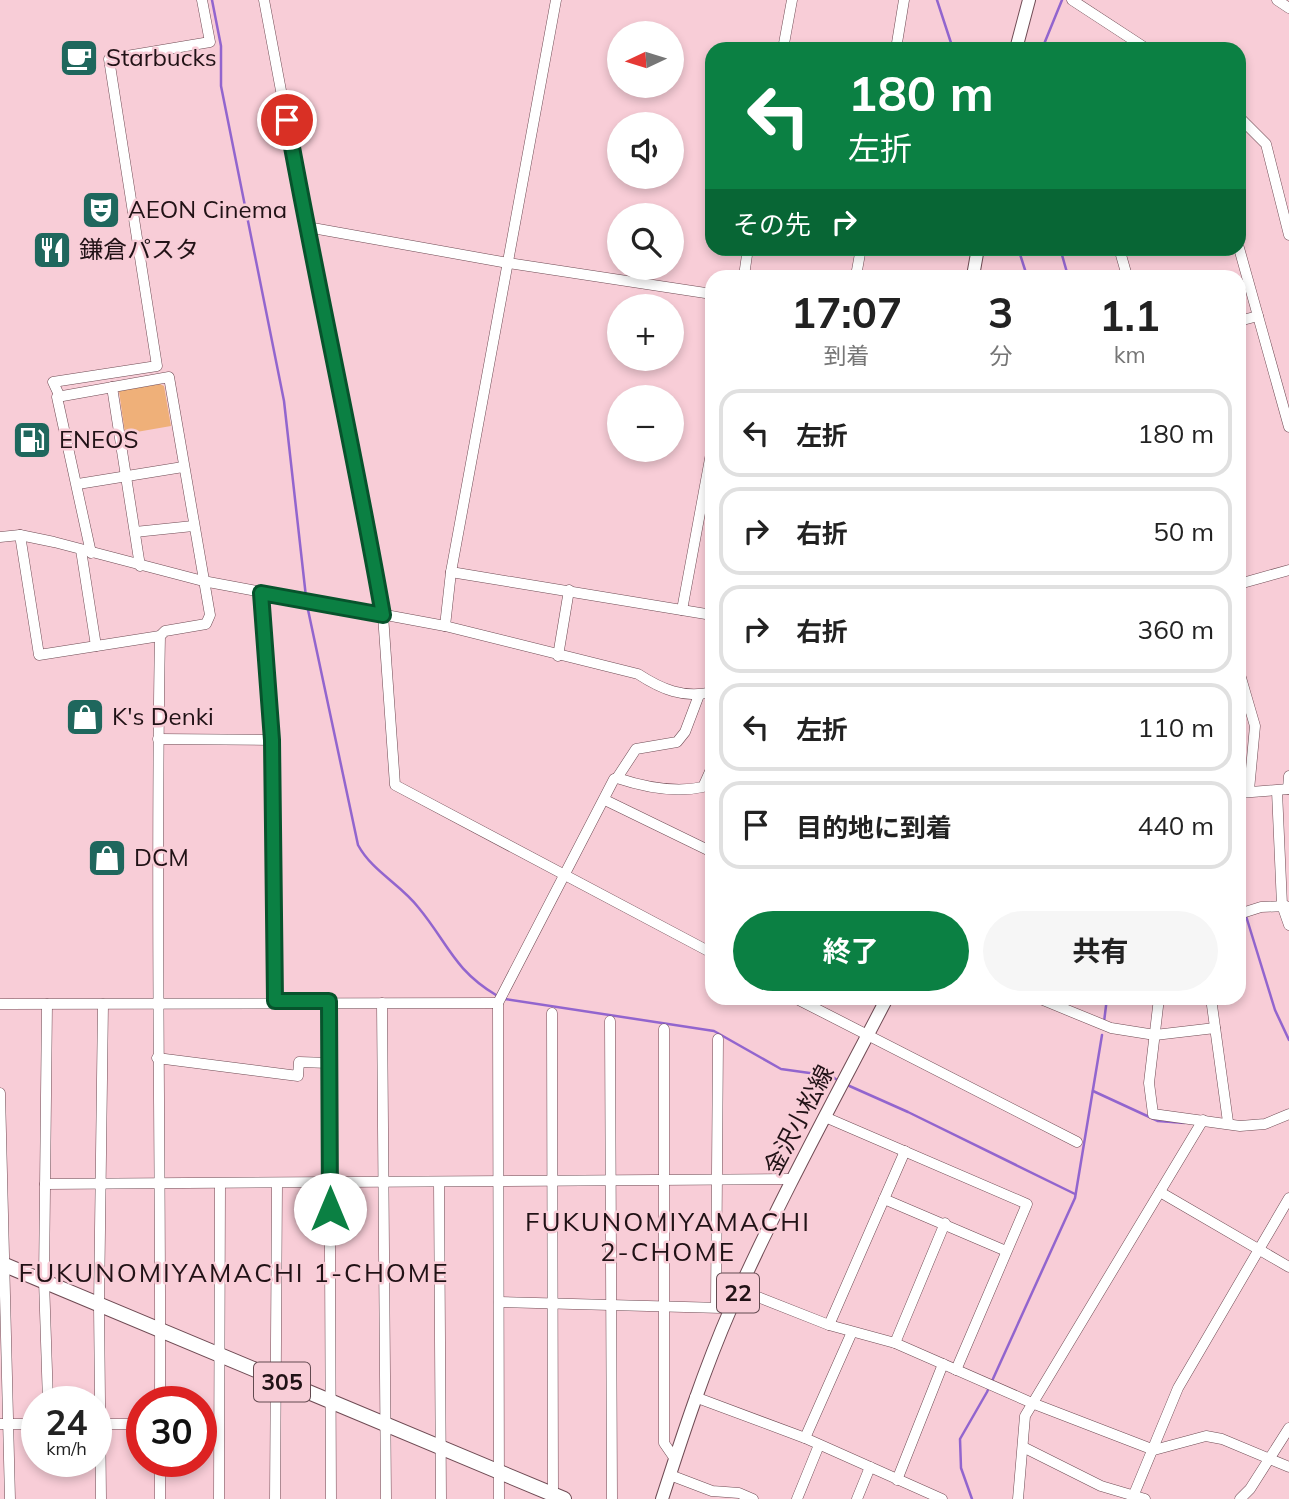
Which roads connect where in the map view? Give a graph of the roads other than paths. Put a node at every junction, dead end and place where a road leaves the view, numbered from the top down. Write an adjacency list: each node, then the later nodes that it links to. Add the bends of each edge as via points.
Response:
1 (202, 0): 23 (street, via 210,42 109,59 157,366 53,382)
2 (264, 0): 15 (street)
3 (556, 0): 17 (street)
4 (792, 0): 10 (street)
5 (904, 0): 11 (street)
6 (1030, 0): 12 (main road)
7 (1277, 0): 9 (street)
8 (1074, 1): 13 (street)
9 (1289, 8)
10 (784, 42)
11 (897, 42)
12 (1018, 42)
13 (1136, 42)
14 (1246, 124): 16 (street, via 1266,144)
15 (307, 227): 17 (street); 43 (street)
16 (1289, 235)
17 (508, 263): 19 (street); 36 (street)
18 (1246, 273): 20 (street)
19 (705, 293)
20 (1258, 316): 21 (street); 24 (street)
21 (1246, 319)
22 (112, 387): 23 (street); 25 (street, via 169,377); 26 (street)
23 (60, 397): 27 (street)
24 (1289, 427)
25 (183, 467): 26 (street); 29 (street)
26 (127, 477): 27 (street); 30 (street)
27 (78, 484): 33 (street)
28 (705, 487): 41 (street)
29 (193, 526): 30 (street); 37 (street)
30 (135, 532): 34 (street)
31 (20, 535): 32 (street); 33 (street); 46 (street, via 39,655)
32 (0, 537)
33 (86, 551): 34 (street); 46 (street)
34 (140, 566): 37 (street)
35 (1289, 570): 38 (street)
36 (451, 572): 39 (street); 44 (street)
37 (203, 581): 40 (street); 45 (street, via 210,615 206,624 165,631)
38 (1246, 582)
39 (569, 590): 41 (street); 47 (street)
40 (261, 593): 43 (street); 52 (street)
41 (682, 610): 42 (street)
42 (705, 614)
43 (383, 615): 44 (street); 62 (street, via 395,785)
44 (445, 626): 47 (street)
45 (160, 636): 46 (street); 51 (street)
46 (96, 646)
47 (558, 656): 49 (street, via 638,674 681,694)
48 (705, 694): 49 (street)
49 (699, 695): 55 (street, via 677,742 636,749)
50 (1246, 695): 53 (street, via 1255,726)
51 (158, 739): 52 (street); 69 (street)
52 (272, 740): 67 (street)
53 (1246, 776)
54 (1289, 776): 57 (street)
55 (617, 778): 56 (street, via 689,790); 60 (street)
56 (705, 783)
57 (1289, 789): 58 (street)
58 (1276, 791): 59 (street); 63 (street)
59 (1246, 792)
60 (605, 800): 61 (street); 62 (street)
61 (705, 849)
62 (566, 875): 66 (street); 71 (street)
63 (1286, 906): 64 (street); 65 (street)
64 (1246, 912)
65 (1289, 925)
66 (705, 949)
67 (275, 1001): 68 (street); 69 (street)
68 (329, 1001): 70 (street); 88 (street)
69 (158, 1003): 74 (street); 87 (street)
70 (382, 1003): 71 (street); 104 (street)
71 (498, 1003): 98 (street)
72 (0, 1004): 73 (street)
73 (47, 1004): 74 (street); 105 (street)
74 (103, 1004): 108 (street)
75 (808, 1005): 85 (street)
76 (883, 1005): 85 (main road, 金沢小松線 / 22)
77 (1054, 1005): 84 (street, via 1097,1024)
78 (1157, 1005): 84 (street)
79 (1212, 1005): 82 (street)
80 (552, 1013): 102 (street)
81 (610, 1021): 99 (street)
82 (1215, 1028): 84 (street); 93 (street)
83 (664, 1029): 100 (street)
84 (1155, 1035): 92 (street, via 1149,1083 1153,1114)
85 (867, 1036): 91 (main road, 金沢小松線 / 22); 94 (street)
86 (718, 1039): 97 (street)
87 (157, 1058): 88 (street, via 298,1076 299,1062); 109 (street)
88 (329, 1063): 103 (street)
89 (0, 1093): 116 (street)
90 (1289, 1114): 93 (street, via 1265,1124)
91 (825, 1117): 95 (street); 96 (main road, 金沢小松線 / 22)
92 (1203, 1120): 93 (street); 110 (street)
93 (1228, 1122)
94 (1077, 1142)
95 (905, 1151): 112 (street); 115 (street, via 1027,1204)
96 (791, 1179): 97 (street); 119 (main road, 金沢小松線 / 22)
97 (717, 1180): 100 (street); 125 (street)
98 (498, 1181): 101 (street); 102 (street); 120 (street)
99 (609, 1181): 100 (street); 102 (street); 122 (street)
100 (664, 1181): 124 (street)
101 (439, 1182): 104 (street); 147 (street)
102 (554, 1182): 121 (street)
103 (330, 1183): 104 (street); 107 (street); 139 (street)
104 (383, 1183): 142 (street)
105 (45, 1184): 108 (street); 118 (street)
106 (220, 1184): 107 (street); 109 (street); 131 (street)
107 (277, 1184): 134 (street)
108 (101, 1185): 109 (street); 123 (street)
109 (161, 1185): 128 (street)
110 (1160, 1192): 114 (street); 140 (street)
111 (1289, 1198): 114 (street)
112 (884, 1199): 113 (street); 127 (street)
113 (945, 1223): 115 (street); 130 (street)
114 (1259, 1249): 117 (street); 148 (street, via 1178,1388)
115 (1006, 1251): 133 (street)
116 (1, 1263): 118 (highway, 305); 141 (street)
117 (1289, 1267)
118 (44, 1280): 123 (highway, 305); 135 (street)
119 (740, 1290): 126 (main road, 金沢小松線 / 22); 127 (street)
120 (499, 1302): 121 (street); 153 (street)
121 (554, 1304): 122 (street); 160 (street)
122 (610, 1304): 124 (street); 170 (street)
123 (100, 1305): 128 (highway, 305); 136 (street)
124 (664, 1305): 125 (street); 150 (street, via 664,1443)
125 (716, 1306): 126 (street)
126 (731, 1310): 138 (main road, 金沢小松線 / 22)
127 (829, 1325): 129 (street)
128 (160, 1331): 131 (highway, 305); 137 (street)
129 (852, 1332): 130 (street); 144 (street)
130 (895, 1343): 132 (street)
131 (219, 1356): 134 (highway, 305); 164 (street)
132 (943, 1364): 133 (street); 157 (street)
133 (956, 1370): 140 (street)
134 (275, 1379): 139 (highway, 305); 165 (street)
135 (47, 1386)
136 (99, 1386)
137 (160, 1386)
138 (695, 1397): 144 (street); 150 (main road, 金沢小松線 / 22)
139 (331, 1402): 142 (highway, 305); 166 (street)
140 (1032, 1403): 146 (street, via 1025,1416); 148 (street)
141 (4, 1424): 161 (street)
142 (386, 1425): 147 (highway, 305); 167 (street)
143 (1289, 1428): 149 (street)
144 (805, 1438): 145 (street)
145 (819, 1445): 151 (street); 173 (street)
146 (1023, 1447): 159 (street, via 1101,1486); 176 (street)
147 (441, 1448): 153 (highway, 305); 168 (street)
148 (1154, 1450): 149 (street, via 1206,1436); 159 (street)
149 (1270, 1458): 152 (street); 178 (street)
150 (675, 1459): 154 (main road, 金沢小松線 / 22)
151 (870, 1467): 157 (street); 174 (street)
152 (1289, 1467)
153 (498, 1474): 160 (highway, 305); 169 (street)
154 (670, 1475): 171 (main road, 金沢小松線 / 22); 172 (street, via 712,1491)
155 (100, 1477): 162 (street)
156 (160, 1477): 163 (street)
157 (897, 1480): 158 (street)
158 (919, 1494): 175 (street)
159 (1134, 1496): 177 (street)
160 (557, 1498)
161 (10, 1499)
162 (101, 1499)
163 (160, 1499)
164 (219, 1499)
165 (275, 1499)
166 (331, 1499)
167 (386, 1499)
168 (442, 1499)
169 (499, 1499)
170 (612, 1499)
171 (662, 1499)
172 (753, 1499)
173 (797, 1499)
174 (857, 1499)
175 (942, 1499)
176 (1018, 1499)
177 (1145, 1499)
178 (1240, 1499)

